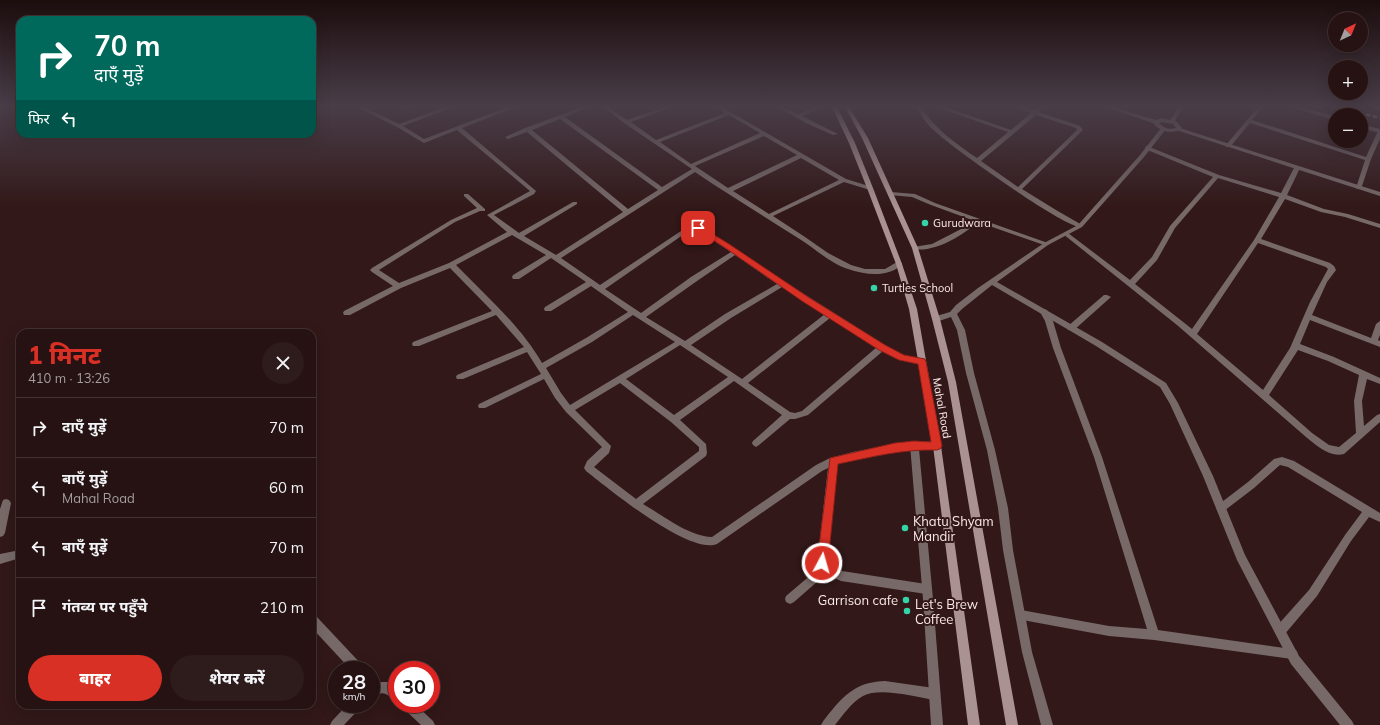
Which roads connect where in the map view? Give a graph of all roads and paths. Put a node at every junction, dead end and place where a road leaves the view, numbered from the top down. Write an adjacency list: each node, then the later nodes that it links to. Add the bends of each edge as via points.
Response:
1 (473, 141): 39 (street, via 533,191)
2 (540, 141): 38 (street)
3 (594, 141): 29 (street)
4 (658, 141): 17 (street)
5 (749, 141): 23 (street)
6 (774, 141): 20 (street)
7 (851, 141): 27 (main road, Mahal Road)
8 (866, 141): 32 (main road, Mahal Road)
9 (948, 141): 22 (street)
10 (1001, 141): 22 (street)
11 (1069, 141): 30 (street)
12 (1153, 141): 19 (street)
13 (1213, 141): 18 (street)
14 (1232, 141): 18 (street)
15 (1311, 141): 21 (street)
16 (1376, 141): 21 (street)
17 (655, 142): 23 (street)
18 (1228, 146): 24 (street)
19 (1147, 148): 25 (street); 42 (street)
20 (800, 156): 26 (street); 31 (street)
21 (1368, 159): 28 (street)
22 (977, 161): 30 (street)
23 (693, 168): 29 (street); 31 (street)
24 (1297, 168): 28 (street); 35 (street)
25 (1217, 176): 35 (street); 57 (street, via 1172,227 1155,258)
26 (844, 180): 27 (street); 40 (street)
27 (870, 188): 51 (main road, Mahal Road)
28 (1359, 188): 33 (street)
29 (662, 190): 38 (street)
30 (1018, 190): 42 (street)
31 (728, 191): 40 (street)
32 (891, 194): 41 (street, via 914,195); 48 (main road, Mahal Road)
33 (1380, 194)
34 (466, 195): 37 (street)
35 (1283, 196): 43 (street); 46 (street)
36 (574, 203): 44 (street)
37 (480, 209): 39 (street); 58 (street, via 453,221 374,270)
38 (627, 212): 50 (street)
39 (490, 215): 44 (street)
40 (769, 216): 51 (street, via 826,255 849,267 865,271 886,271)
41 (977, 219): 47 (street); 48 (street, via 967,228 934,246)
42 (1080, 226): 45 (street)
43 (1380, 226)
44 (516, 234): 50 (street); 52 (street)
45 (1066, 234): 47 (street); 57 (street)
46 (1257, 240): 68 (street, via 1332,268); 73 (street)
47 (1046, 244): 55 (street)
48 (914, 248): 70 (main road, Mahal Road)
49 (735, 252): 56 (street); 59 (street, via 700,228 693,227 669,240); 69 (street)
50 (554, 257): 53 (street); 54 (street)
51 (899, 264): 80 (main road, Mahal Road, via 913,309)
52 (451, 265): 58 (street); 62 (street)
53 (516, 277)
54 (592, 282): 59 (street); 61 (street)
55 (992, 282): 64 (street); 67 (street)
56 (782, 284): 66 (street); 74 (street)
57 (1131, 284): 73 (street)
58 (398, 286): 65 (street)
59 (600, 289): 63 (street)
60 (1107, 296): 72 (street)
61 (548, 309)
62 (496, 312): 76 (street); 79 (street)
63 (633, 312): 69 (street); 81 (street)
64 (1044, 312): 72 (street); 114 (street, via 1098,458)
65 (347, 313)
66 (829, 314): 78 (street); 88 (street)
67 (953, 314): 70 (street); 111 (street, via 961,330 991,450)
68 (1308, 316): 75 (street); 77 (street)
69 (641, 317): 74 (street)
70 (936, 319): 125 (main road, Mahal Road, via 952,382)
71 (1380, 324): 75 (street)
72 (1071, 328): 102 (street, via 1163,385 1174,403)
73 (1193, 334): 89 (street)
74 (683, 343): 85 (street); 86 (street)
75 (1377, 343)
76 (416, 344)
77 (1296, 346): 82 (street); 89 (street)
78 (882, 347): 80 (street, via 902,358); 92 (street, via 805,413)
79 (529, 348): 81 (street); 84 (street)
80 (922, 362): 98 (main road, Mahal Road)
81 (541, 367): 83 (street)
82 (1364, 373): 87 (street); 95 (street, via 1358,401)
83 (546, 375): 90 (street); 91 (street)
84 (460, 377)
85 (734, 377): 88 (street); 94 (street)
86 (622, 379): 91 (street); 94 (street)
87 (1380, 381)
88 (742, 383): 92 (street)
89 (1264, 396): 95 (street, via 1326,448 1341,451)
90 (482, 406)
91 (569, 410): 101 (street, via 607,446 589,468)
92 (788, 415): 96 (street)
93 (1380, 417): 95 (street)
94 (674, 420): 101 (street, via 703,446 703,453)
95 (1360, 434)
96 (756, 443)
97 (914, 445): 98 (street); 99 (street); 109 (street)
98 (937, 446): 124 (main road, Mahal Road)
99 (833, 461): 101 (street, via 819,468 714,541 693,537); 108 (street, via 822,563)
100 (6, 503): 105 (street)
101 (636, 504)
102 (1221, 508): 103 (street, via 1251,486 1277,462 1282,461); 113 (street, via 1242,557)
103 (1368, 511): 104 (street); 113 (street, via 1313,593)
104 (1380, 518)
105 (0, 533)
106 (16, 555): 107 (street)
107 (0, 559)
108 (825, 569): 109 (street, via 841,576); 110 (street)
109 (926, 588): 117 (street)
110 (790, 599)
111 (1021, 616): 114 (street, via 1109,631); 126 (street, via 1026,652)
112 (316, 624): 116 (street)
113 (1280, 631): 115 (street)
114 (1154, 635): 115 (street)
115 (1292, 654): 127 (street)
116 (351, 661)
117 (934, 694): 122 (street, via 878,686 860,691); 123 (street)
118 (347, 713): 120 (street)
119 (416, 713): 121 (street)
120 (336, 725)
121 (429, 725)
122 (827, 725)
123 (937, 725)
124 (974, 725)
125 (1012, 725)
126 (1047, 725)
127 (1348, 725)

